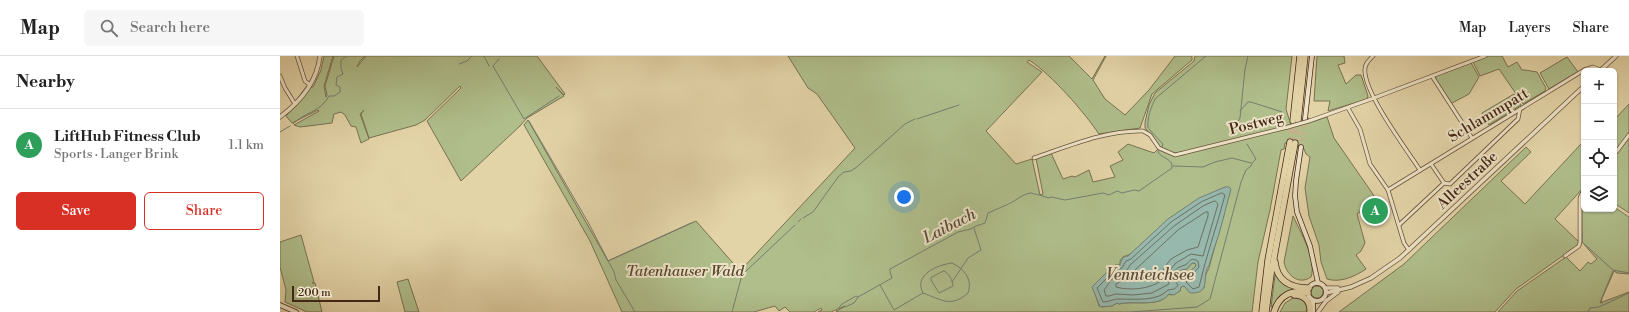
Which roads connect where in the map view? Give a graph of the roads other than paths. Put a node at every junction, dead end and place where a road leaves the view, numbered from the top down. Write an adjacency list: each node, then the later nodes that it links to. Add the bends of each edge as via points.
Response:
1 (297, 56): 13 (street, via 305,81)
2 (320, 56): 13 (street)
3 (1300, 56): 4 (highway, via 1296,121)
4 (1305, 56)
5 (1312, 56): 20 (main road)
6 (1373, 56): 15 (street, via 1367,62 1364,71)
7 (1485, 56): 12 (street, Postweg)
8 (1616, 56): 9 (street)
9 (1603, 68)
10 (1581, 73): 18 (street, Schlammpatt)
11 (280, 76): 16 (street)
12 (1432, 76): 15 (street, Postweg); 22 (street)
13 (310, 85): 16 (street)
14 (1581, 89): 32 (street, Alleestraße)
15 (1374, 98): 17 (street, Postweg); 27 (street)
16 (295, 104): 19 (street)
17 (1348, 108): 20 (street, Postweg); 29 (street, via 1360,129 1370,164)
18 (1520, 109): 22 (street, Schlammpatt); 28 (street, via 1518,119 1450,184)
19 (280, 117)
20 (1307, 120): 25 (street, Postweg, bridge, via 1175,155 1159,148 1150,135 1143,131 1099,136)
21 (1629, 135): 24 (street)
22 (1472, 138): 26 (street, Schlammpatt)
23 (1302, 147): 35 (main road, via 1295,196 1297,212 1310,246)
24 (1617, 151)
25 (1034, 158)
26 (1430, 164): 27 (street, Schlammpatt); 28 (street)
27 (1420, 170): 29 (street, Schlammpatt)
28 (1444, 183): 31 (street)
29 (1388, 190): 31 (street)
30 (1581, 196): 34 (street, via 1579,246)
31 (1399, 225): 32 (street, via 1404,243)
32 (1409, 250): 36 (street, Alleestraße, via 1379,274)
33 (1275, 253): 39 (highway, via 1276,270 1283,281); 45 (highway, via 1292,143 1268,260); 46 (highway)
34 (1565, 256)
35 (1316, 283): 38 (main road); 39 (main road)
36 (1361, 283): 37 (street, Alleestraße); 38 (street, Alleestraße)
37 (1350, 287): 40 (street, Alleestraße); 49 (street, via 1332,295)
38 (1325, 288): 40 (main road)
39 (1309, 290): 41 (main road); 42 (highway, via 1290,293)
40 (1326, 294): 41 (main road, via 1323,298)
41 (1315, 300): 48 (main road)
42 (1279, 301): 47 (highway); 48 (highway, via 1290,295 1304,296)
43 (280, 305): 44 (main road)
44 (296, 312)
45 (1262, 312)
46 (1266, 312)
47 (1274, 312)
48 (1312, 312)
49 (1318, 312)

